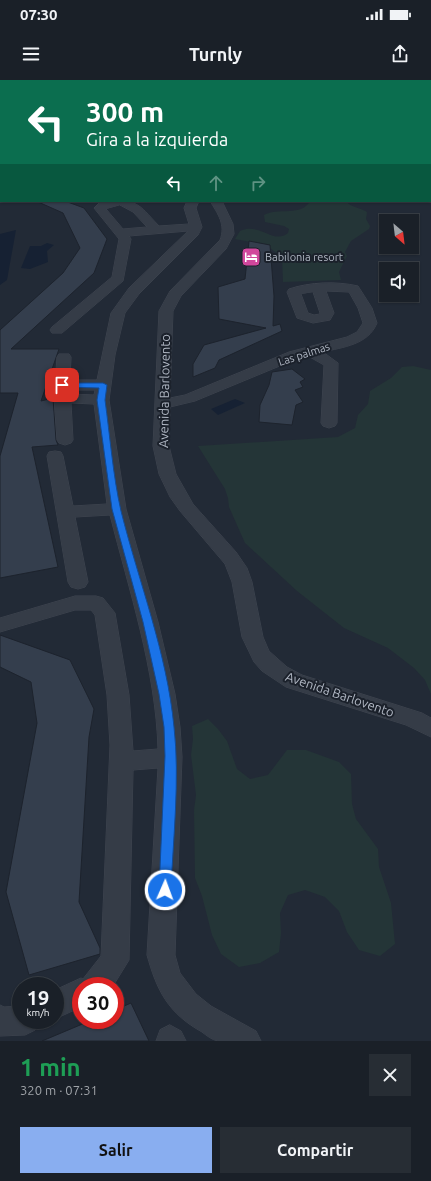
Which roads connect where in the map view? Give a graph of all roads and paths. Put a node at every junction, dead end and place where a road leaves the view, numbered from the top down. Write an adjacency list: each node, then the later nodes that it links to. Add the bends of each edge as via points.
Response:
1 (193, 202): 4 (street, via 190,208 196,220)
2 (217, 202): 12 (street, Avenida Barlovento, via 229,224 230,232 222,246 178,290 170,302 166,319)
3 (156, 230): 4 (street); 5 (street); 5 (street, via 131,204 118,202 103,205 101,211)
4 (194, 231): 5 (street); 11 (street, via 186,242 134,291 118,313)
5 (123, 236): 7 (street, via 118,278)
6 (318, 288): 8 (street, Las palmas, via 353,289 365,308 370,323 368,330 352,340)
7 (57, 330)
8 (309, 350): 12 (street, Las palmas, via 190,398); 13 (street, via 331,363)
9 (64, 357): 10 (street)
10 (62, 392): 11 (street); 14 (street)
11 (102, 393): 16 (street)
12 (163, 403): 20 (street, Avenida Barlovento, via 161,446 168,477 187,509 237,567 243,584 252,640 261,658 275,671 294,681 414,719)
13 (329, 424)
14 (65, 440)
15 (55, 456): 17 (street)
16 (117, 509): 17 (street); 21 (street, via 148,622 164,694)
17 (66, 512): 18 (street)
18 (78, 582)
19 (0, 625): 22 (street, via 75,603 96,603 105,613 122,718)
20 (431, 728)
21 (170, 756): 22 (street); 24 (street, via 161,955 168,980 186,1004)
22 (121, 762): 23 (street, via 115,960)
23 (103, 977)
24 (201, 1016): 27 (street); 28 (street)
25 (0, 1020): 26 (street)
26 (12, 1021)
27 (217, 1041)
28 (246, 1041)

